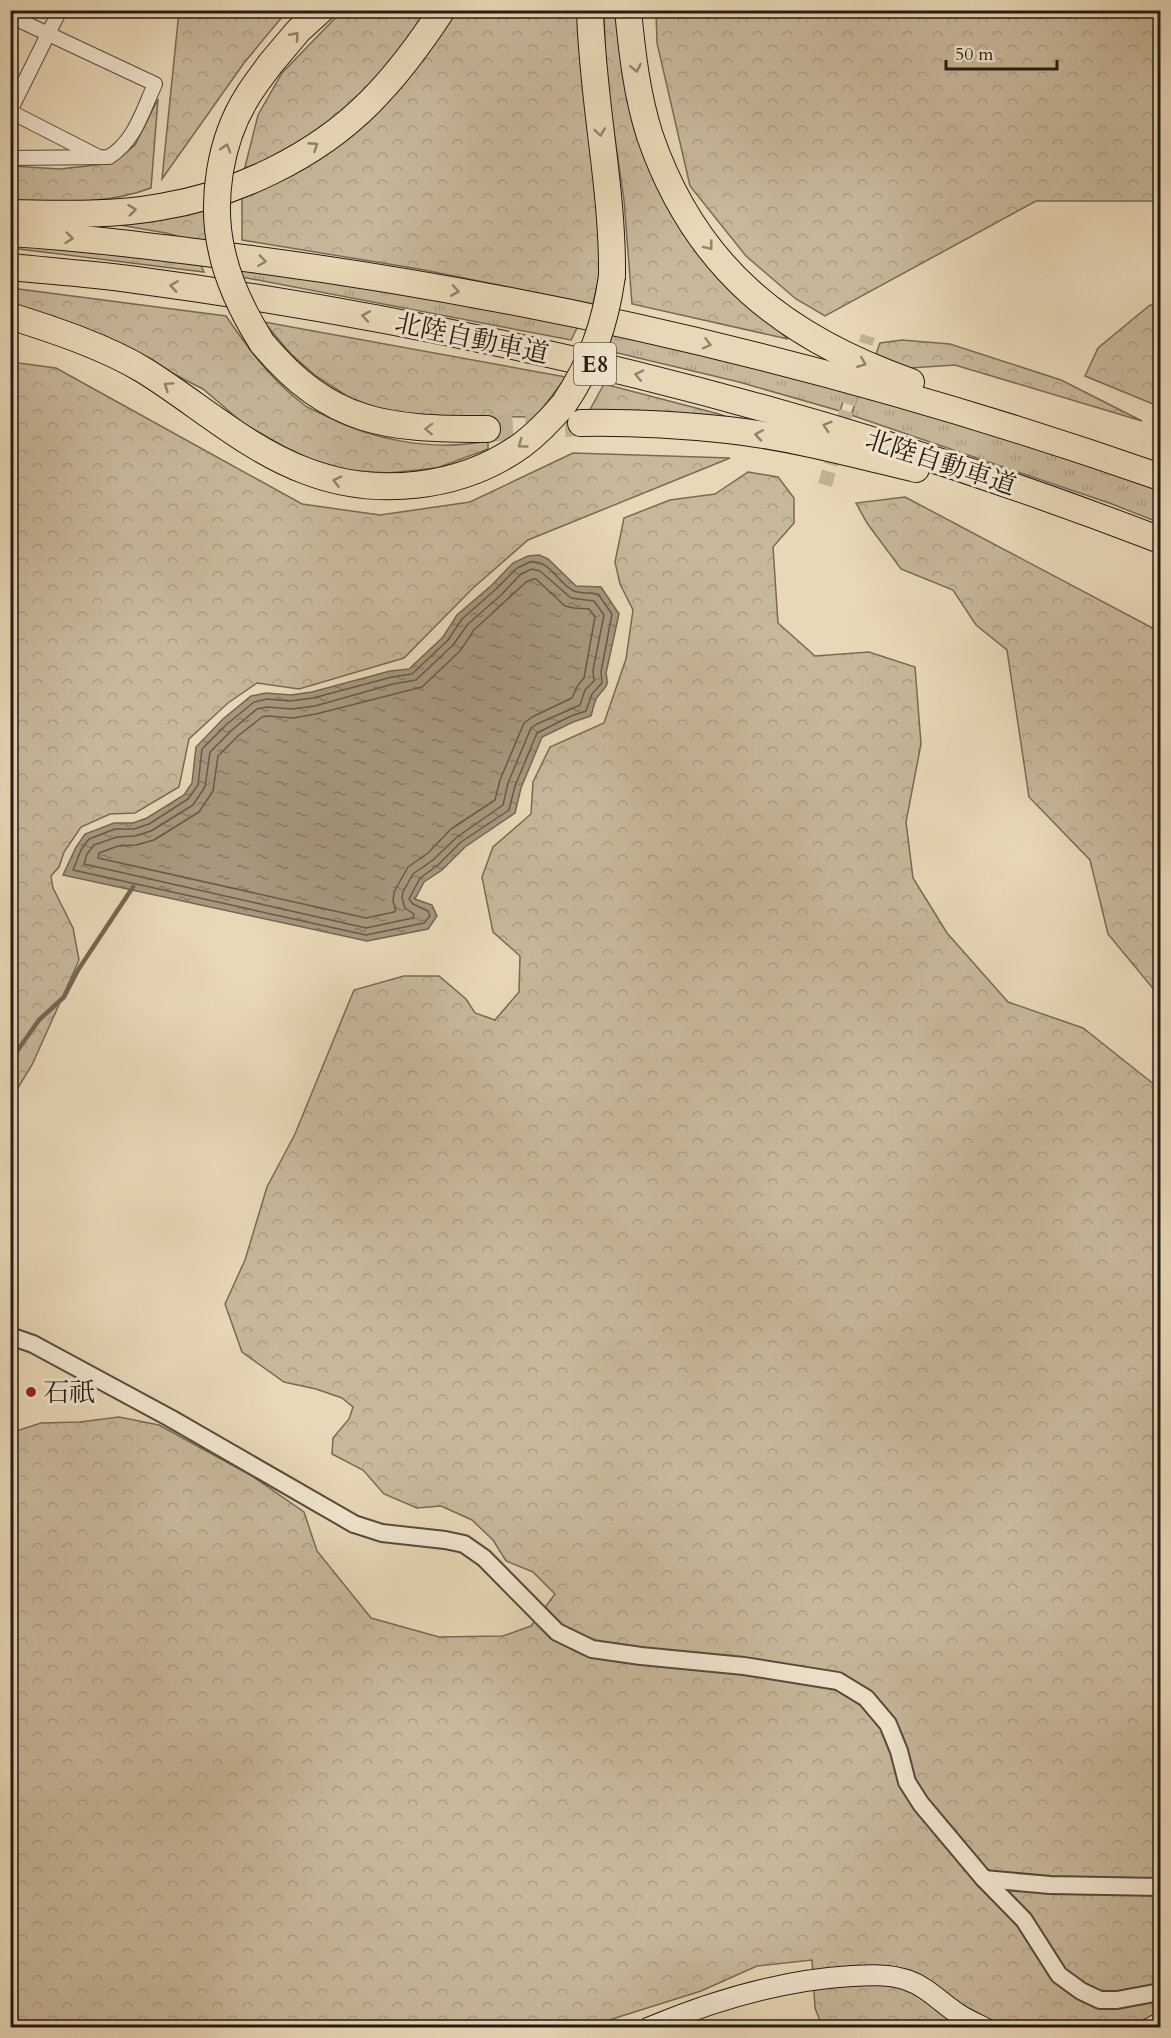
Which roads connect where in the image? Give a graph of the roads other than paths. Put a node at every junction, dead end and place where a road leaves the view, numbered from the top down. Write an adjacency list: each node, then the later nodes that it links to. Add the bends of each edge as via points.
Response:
1 (60, 10): 7 (street)
2 (321, 10): 16 (highway, one-way to 2, bridge, via 427,429 377,422 332,405 279,364 244,313 230,280 221,250 218,196 221,165 231,130 246,98 271,63)
3 (442, 10): 11 (highway, one-way to 3, via 112,212 160,207 208,196 277,168 319,143 368,104 407,60)
4 (590, 10): 14 (highway, one-way to 14, bridge, via 594,87 610,201 612,276 608,304 591,357 564,404 522,445 495,461 466,474 400,487 336,481 305,471 240,436 143,370 55,330)
5 (628, 10): 17 (highway, one-way to 17, via 650,134 666,177 686,216 742,286 776,315 851,358)
6 (10, 16): 7 (street)
7 (49, 34): 8 (street); 9 (street, via 155,84 131,136 120,150 109,157)
8 (11, 112): 9 (street)
9 (99, 157): 10 (street)
10 (10, 158)
11 (10, 213)
12 (10, 233): 18 (highway, 北陸自動車道 / E8, one-way to 18, via 336,270 502,299 812,370 954,410)
13 (10, 267): 19 (highway, 北陸自動車道 / E8, one-way to 13, via 927,456 651,377 415,325 301,305 127,279)
14 (10, 316)
15 (581, 423): 19 (highway, one-way to 15, via 942,476 796,441 729,430)
16 (487, 429)
17 (1161, 469)
18 (1161, 477)
19 (1161, 540)
20 (10, 1336): 21 (street, via 33,1344 170,1418 354,1524 382,1533 464,1544 484,1558 557,1632 592,1649 744,1665 838,1681 866,1698 888,1724 907,1782)
21 (984, 1879): 22 (street, via 1050,1886); 23 (street, via 1024,1920 1059,1975 1081,1991 1100,2000)
22 (1161, 1887)
23 (1161, 1992)
24 (1161, 2024): 27 (main road)
25 (648, 2028): 26 (main road, via 745,1993 828,1977 866,1975 908,1980 927,1989 960,2016)
26 (985, 2028)
27 (1150, 2028)

